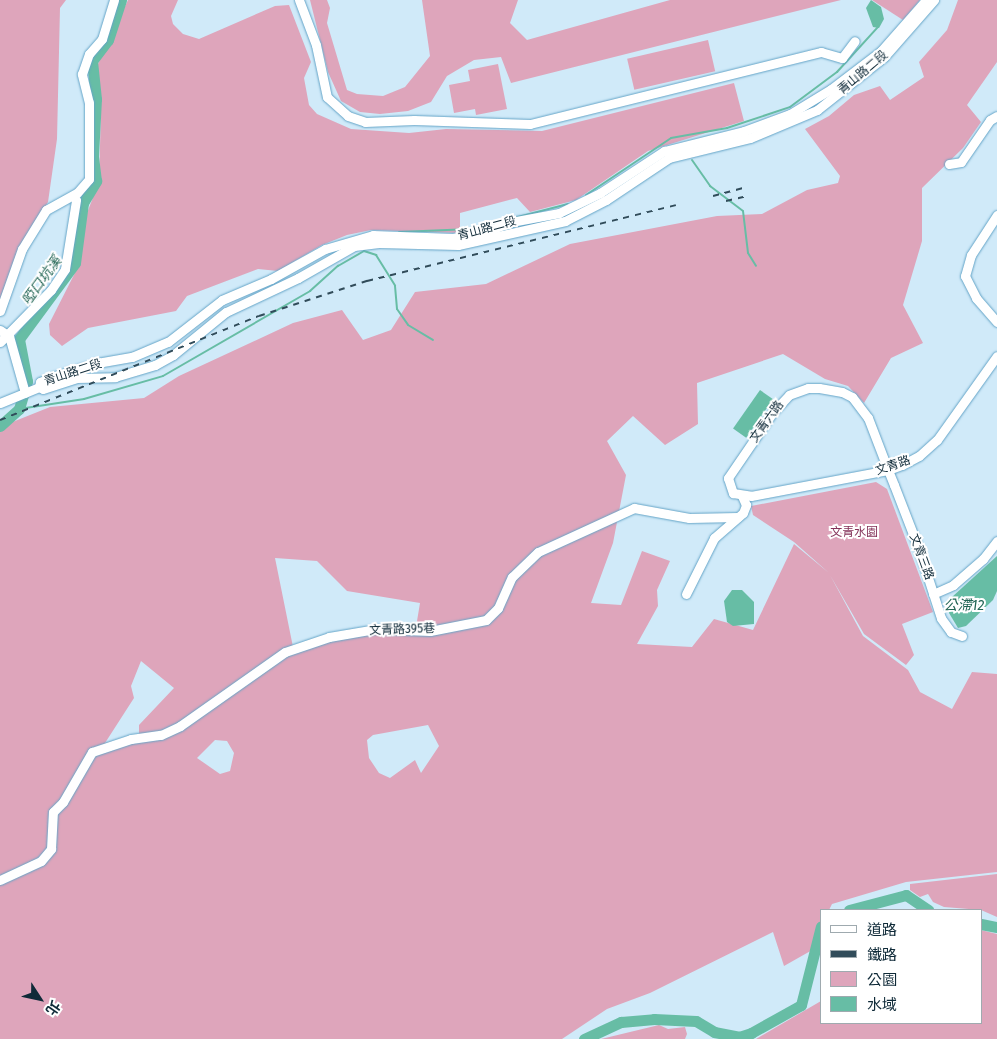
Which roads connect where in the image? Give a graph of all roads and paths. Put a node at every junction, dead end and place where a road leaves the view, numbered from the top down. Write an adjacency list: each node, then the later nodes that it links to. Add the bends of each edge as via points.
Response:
1 (114, 0): 10 (street, via 102,39 89,54 82,74 89,103 89,179 77,194 46,210 22,249)
2 (299, 0): 5 (street, via 316,46 327,97 348,116 365,122 414,120 530,124 821,52 842,58)
3 (926, 0): 15 (street, 青山路二段, via 881,50 825,94 790,114 744,131 664,151 600,193 559,213 453,238 373,235 324,249 271,279 222,300 168,342 132,357 97,362 55,376 40,382)
4 (934, 0): 15 (street, 青山路二段, via 884,56 817,110 750,138 669,158 606,200 572,218 458,245 379,242 354,246 329,257 298,278 226,312 173,355 155,365 114,377 76,378 43,389)
5 (855, 41)
6 (997, 116): 7 (street, via 990,120 962,162)
7 (949, 164)
8 (76, 200): 12 (street, via 65,269 51,290)
9 (997, 215): 11 (street, via 970,255 965,276 976,298)
10 (0, 311)
11 (997, 322)
12 (3, 333): 13 (street); 16 (street)
13 (0, 342)
14 (997, 356): 18 (street, 文青路, via 937,440 919,456)
15 (39, 387): 16 (street)
16 (25, 393): 17 (street)
17 (0, 403)
18 (888, 470): 19 (street, 文青路); 19 (street, 文青六路, via 861,406 842,392 808,388 788,395 780,403 728,478 733,493); 23 (street, 文青三路)
19 (742, 496): 20 (street, via 746,505)
20 (738, 517): 22 (street, via 714,538); 25 (street, 文青路395巷, via 689,518 634,508 538,552 512,577 498,608 486,620 430,630 376,629 329,637 285,652 180,726 161,735 131,739 92,752 63,802 53,812 51,849 41,861)
21 (997, 541): 23 (street, via 983,559 953,585)
22 (686, 594)
23 (933, 594): 24 (street, 文青三路, via 947,628)
24 (962, 636)
25 (0, 880)

